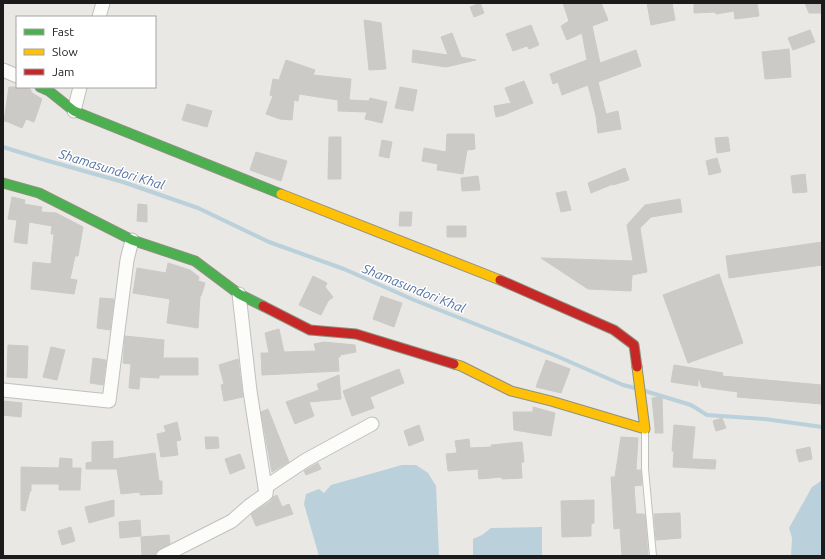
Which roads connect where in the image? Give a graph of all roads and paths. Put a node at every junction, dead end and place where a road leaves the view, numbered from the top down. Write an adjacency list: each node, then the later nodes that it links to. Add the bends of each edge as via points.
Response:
1 (103, 3): 2 (street)
2 (99, 16)
3 (3, 70): 4 (street)
4 (16, 76)
5 (42, 88): 7 (street)
6 (80, 88): 7 (street)
7 (74, 111): 13 (street, via 480,271 614,330 634,345)
8 (3, 183): 9 (street, via 39,193)
9 (132, 240): 10 (street, via 195,261); 11 (street, via 127,260 109,401)
10 (239, 294): 13 (street, via 310,330 356,334 461,366 512,391); 14 (street, via 250,391)
11 (3, 390)
12 (372, 424): 14 (street, via 306,460 267,486)
13 (645, 429): 16 (lane, via 645,470)
14 (266, 494): 15 (street, via 232,521)
15 (163, 556)
16 (653, 556)

